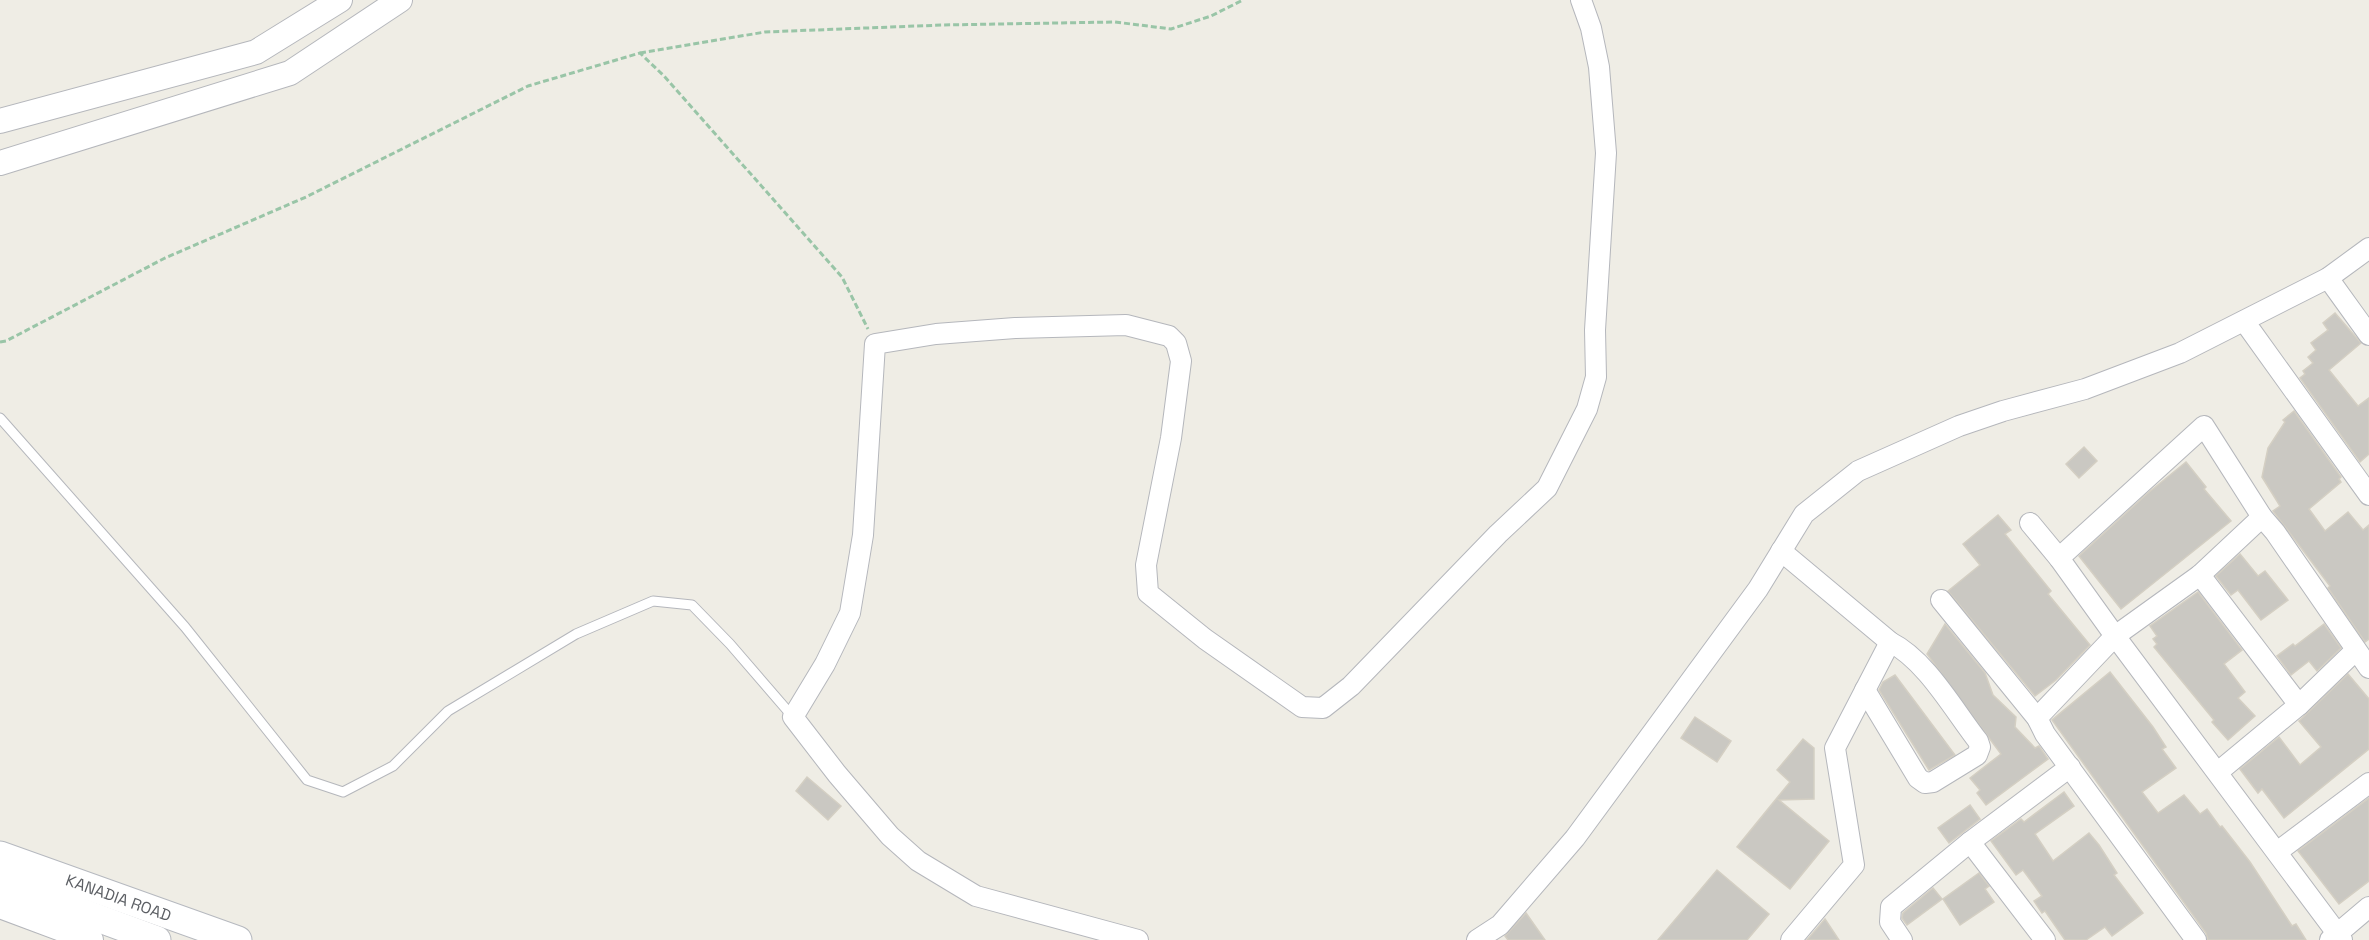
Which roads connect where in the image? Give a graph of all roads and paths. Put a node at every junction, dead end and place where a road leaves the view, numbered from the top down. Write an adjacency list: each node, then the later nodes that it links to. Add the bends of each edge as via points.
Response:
1 (340, 0): 6 (street, via 256,52)
2 (400, 0): 7 (street, via 290,73)
3 (1243, 0): 5 (path, via 1211,16 1170,29 1115,22 765,32)
4 (1581, 0): 13 (street, via 1599,67 1606,153 1595,330 1596,377 1587,410 1547,488 1351,686 1323,708 1302,707 1148,594 1146,565 1171,438 1181,361 1176,342 1169,336 1126,325 1015,328 936,334)
5 (640, 53): 12 (path, via 528,86 306,197 165,258); 13 (path, via 842,277)
6 (0, 121)
7 (0, 163)
8 (2369, 248): 9 (street)
9 (2328, 278): 10 (street); 11 (street)
10 (2244, 321): 15 (street); 18 (street, via 2138,370 1959,426 1858,471 1804,514)
11 (2369, 335)
12 (0, 342)
13 (875, 344): 28 (street, via 863,535 850,613)
14 (0, 418): 28 (lane, via 185,627 307,780 343,792 393,766 448,711 576,634 653,601 692,605)
15 (2369, 495)
16 (2262, 517): 19 (street, via 2204,426); 20 (street); 24 (street)
17 (2030, 523): 19 (street)
18 (1781, 551): 23 (street); 44 (street, via 1758,589 1575,838 1500,925)
19 (2059, 558): 22 (street)
20 (2200, 575): 22 (street); 27 (street)
21 (1941, 600): 29 (street)
22 (2115, 636): 29 (street); 31 (street)
23 (1890, 642): 26 (street); 26 (street, via 1918,662 1978,741 1977,755 1925,783 1918,778)
24 (2356, 650): 25 (street); 27 (street)
25 (2369, 668)
26 (1865, 690): 45 (street, via 1835,748 1854,865)
27 (2299, 705): 31 (street)
28 (793, 717): 43 (street, via 890,836 926,866 976,896)
29 (2037, 718): 30 (street)
30 (2070, 767): 33 (street); 48 (street)
31 (2218, 772): 34 (street)
32 (2369, 783): 34 (street)
33 (1970, 842): 46 (street, via 1891,908 1890,922); 47 (street)
34 (2277, 852): 39 (street)
35 (0, 855): 42 (main road, KANADIA ROAD)
36 (0, 882): 41 (main road, KANADIA ROAD)
37 (0, 906): 40 (street)
38 (2369, 907): 39 (street)
39 (2336, 938)
40 (92, 940)
41 (158, 940)
42 (238, 940)
43 (1138, 940)
44 (1477, 940)
45 (1791, 940)
46 (1902, 940)
47 (2045, 940)
48 (2196, 940)

